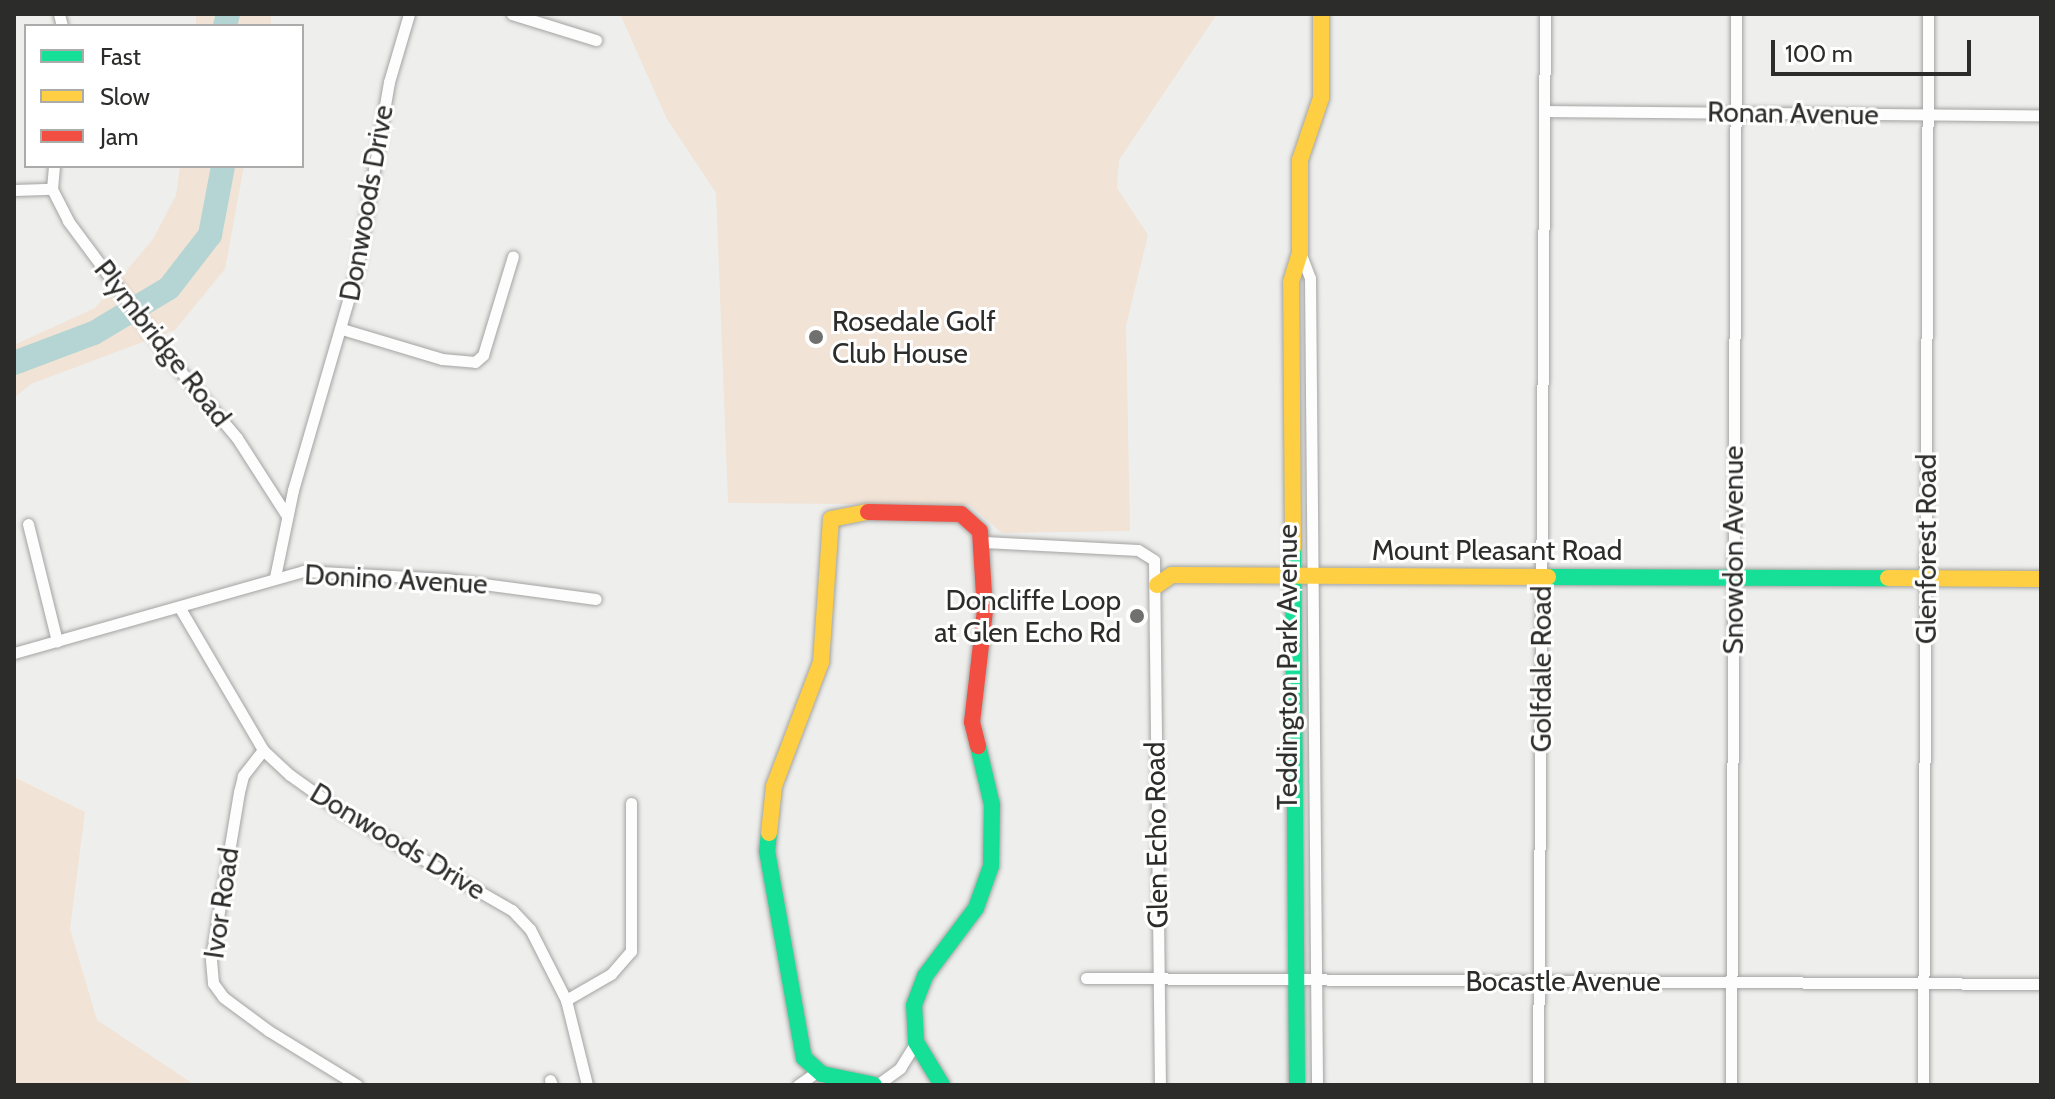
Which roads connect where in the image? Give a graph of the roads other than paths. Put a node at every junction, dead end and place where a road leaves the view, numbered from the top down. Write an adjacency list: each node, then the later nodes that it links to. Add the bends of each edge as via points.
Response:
1 (409, 14): 17 (street, Donwoods Drive, via 389,82 370,208)
2 (512, 14): 7 (street)
3 (1321, 14): 15 (street, Teddington Park Avenue, via 1321,98 1300,160)
4 (1545, 14): 8 (street, Golfdale Road)
5 (1736, 14): 9 (street, Snowdon Avenue)
6 (1928, 14): 10 (street, Glenforest Road)
7 (596, 40)
8 (1545, 111): 9 (street, Ronan Avenue); 23 (street, Golfdale Road)
9 (1735, 113): 10 (street, Ronan Avenue); 25 (street, Snowdon Avenue)
10 (1928, 115): 11 (street, Ronan Avenue); 26 (street, Glenforest Road)
11 (2041, 115)
12 (54, 168): 13 (street)
13 (52, 189): 14 (street); 18 (street, Plymbridge Road, via 103,268 237,438)
14 (14, 190)
15 (1300, 252): 21 (street, Teddington Park Avenue, via 1291,282); 22 (street, Teddington Park Avenue, via 1310,278)
16 (513, 256): 17 (street, via 483,355 475,362 442,359)
17 (342, 329): 18 (street, Donwoods Drive)
18 (287, 516): 24 (street, Donwoods Drive)
19 (28, 524): 31 (street)
20 (984, 542): 28 (street, via 1138,550 1154,560); 44 (street, via 985,610 972,722 992,805 991,866 969,919 917,989); 45 (street, via 961,514 848,512 831,519 821,662 777,776 767,836 801,1050)
21 (1293, 575): 22 (street, Mount Pleasant Road); 28 (street, Mount Pleasant Road, via 1168,575); 37 (street, Teddington Park Avenue)
22 (1313, 575): 23 (street, Mount Pleasant Road); 38 (street, Teddington Park Avenue)
23 (1541, 575): 25 (street, Mount Pleasant Road); 39 (street, Golfdale Road)
24 (275, 577): 29 (street, Donino Avenue, via 303,571 446,579); 30 (street, Donino Avenue)
25 (1733, 578): 26 (street, Mount Pleasant Road); 40 (street, Snowdon Avenue)
26 (1925, 578): 27 (street, Mount Pleasant Road); 41 (street, Glenforest Road)
27 (2041, 579)
28 (1157, 585): 36 (street, Glen Echo Road, via 1152,604)
29 (596, 599)
30 (181, 610): 31 (street, Donino Avenue); 33 (street, Donwoods Drive)
31 (57, 641): 32 (street, Donino Avenue)
32 (14, 653)
33 (263, 750): 43 (street, Donwoods Drive, via 343,813 512,910 530,929); 46 (street, Ivor Road, via 243,776 239,792 211,960 213,983 259,1024)
34 (631, 803): 43 (street, via 631,951 611,974)
35 (1086, 978): 36 (street, Bocastle Avenue)
36 (1158, 979): 37 (street, Bocastle Avenue); 51 (street, Glen Echo Road)
37 (1296, 979): 38 (street, Bocastle Avenue); 52 (street, Teddington Park Avenue)
38 (1316, 979): 39 (street, Bocastle Avenue); 53 (street, Teddington Park Avenue)
39 (1539, 982): 40 (street, Bocastle Avenue); 54 (street, Golfdale Road)
40 (1731, 982): 41 (street, Bocastle Avenue); 55 (street, Snowdon Avenue)
41 (1924, 983): 42 (street, Bocastle Avenue); 56 (street, Glenforest Road)
42 (2041, 984)
43 (566, 1000): 47 (street, Donwoods Drive)
44 (916, 1042): 49 (street, via 904,1063); 50 (street)
45 (818, 1071): 48 (street); 49 (street)
46 (357, 1085)
47 (587, 1085)
48 (798, 1085)
49 (875, 1085)
50 (942, 1085)
51 (1160, 1085)
52 (1297, 1085)
53 (1317, 1085)
54 (1538, 1085)
55 (1731, 1085)
56 (1923, 1085)

